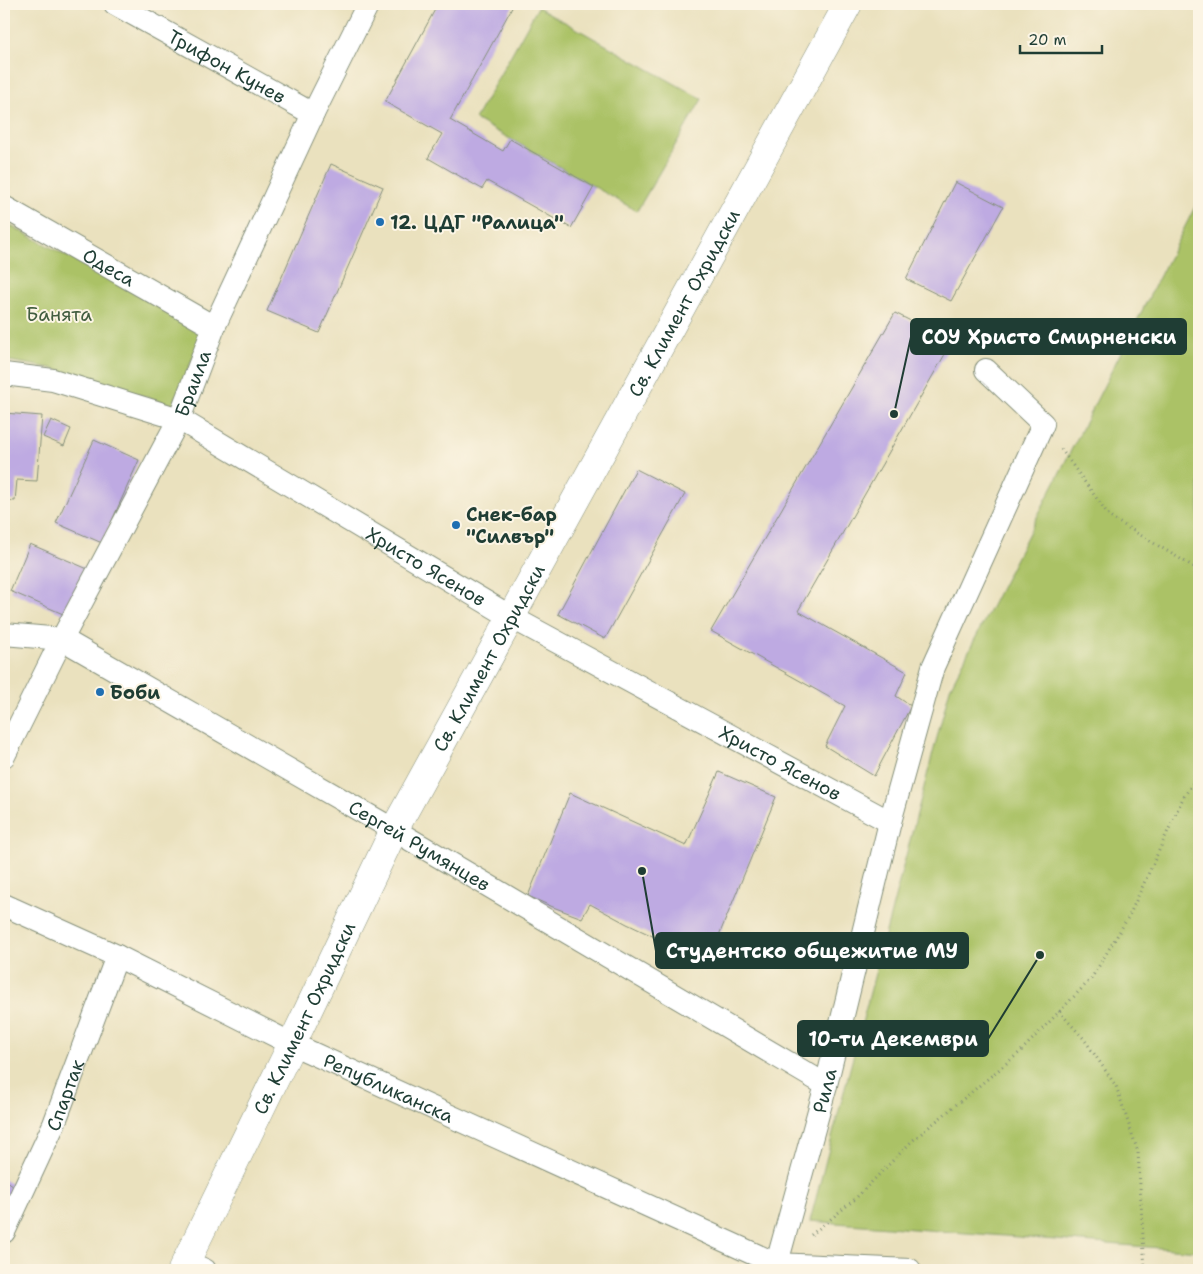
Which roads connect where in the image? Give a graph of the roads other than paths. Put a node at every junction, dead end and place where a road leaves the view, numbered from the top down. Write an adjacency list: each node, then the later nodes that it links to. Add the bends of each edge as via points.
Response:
1 (114, 4): 4 (street, Трифон Кунев)
2 (368, 4): 4 (street, Браила)
3 (848, 4): 10 (street, Св. Климент Охридски)
4 (313, 114): 6 (street, Браила)
5 (4, 207): 6 (street, Одеса)
6 (214, 327): 9 (street, Браила)
7 (986, 370): 14 (street, Рила, via 1042,424 933,667)
8 (4, 374): 9 (street, Христо Ясенов, via 53,380)
9 (179, 419): 10 (street, Христо Ясенов); 12 (street, Браила)
10 (511, 617): 14 (street, Христо Ясенов); 15 (street, Св. Климент Охридски)
11 (4, 634): 12 (street, Сергей Румянцев)
12 (62, 639): 13 (street, Браила); 15 (street, Сергей Румянцев)
13 (4, 756)
14 (890, 822): 19 (street, Рила)
15 (394, 830): 18 (street, Св. Климент Охридски); 19 (street, Сергей Румянцев)
16 (4, 906): 17 (street, Републиканска)
17 (117, 956): 18 (street, Републиканска); 20 (street, Спартак, via 54,1124)
18 (292, 1044): 21 (street, Св. Климент Охридски); 22 (street, Републиканска)
19 (826, 1085): 22 (street, Рила)
20 (4, 1232)
21 (191, 1267)
22 (775, 1267): 23 (street)
23 (910, 1270)

